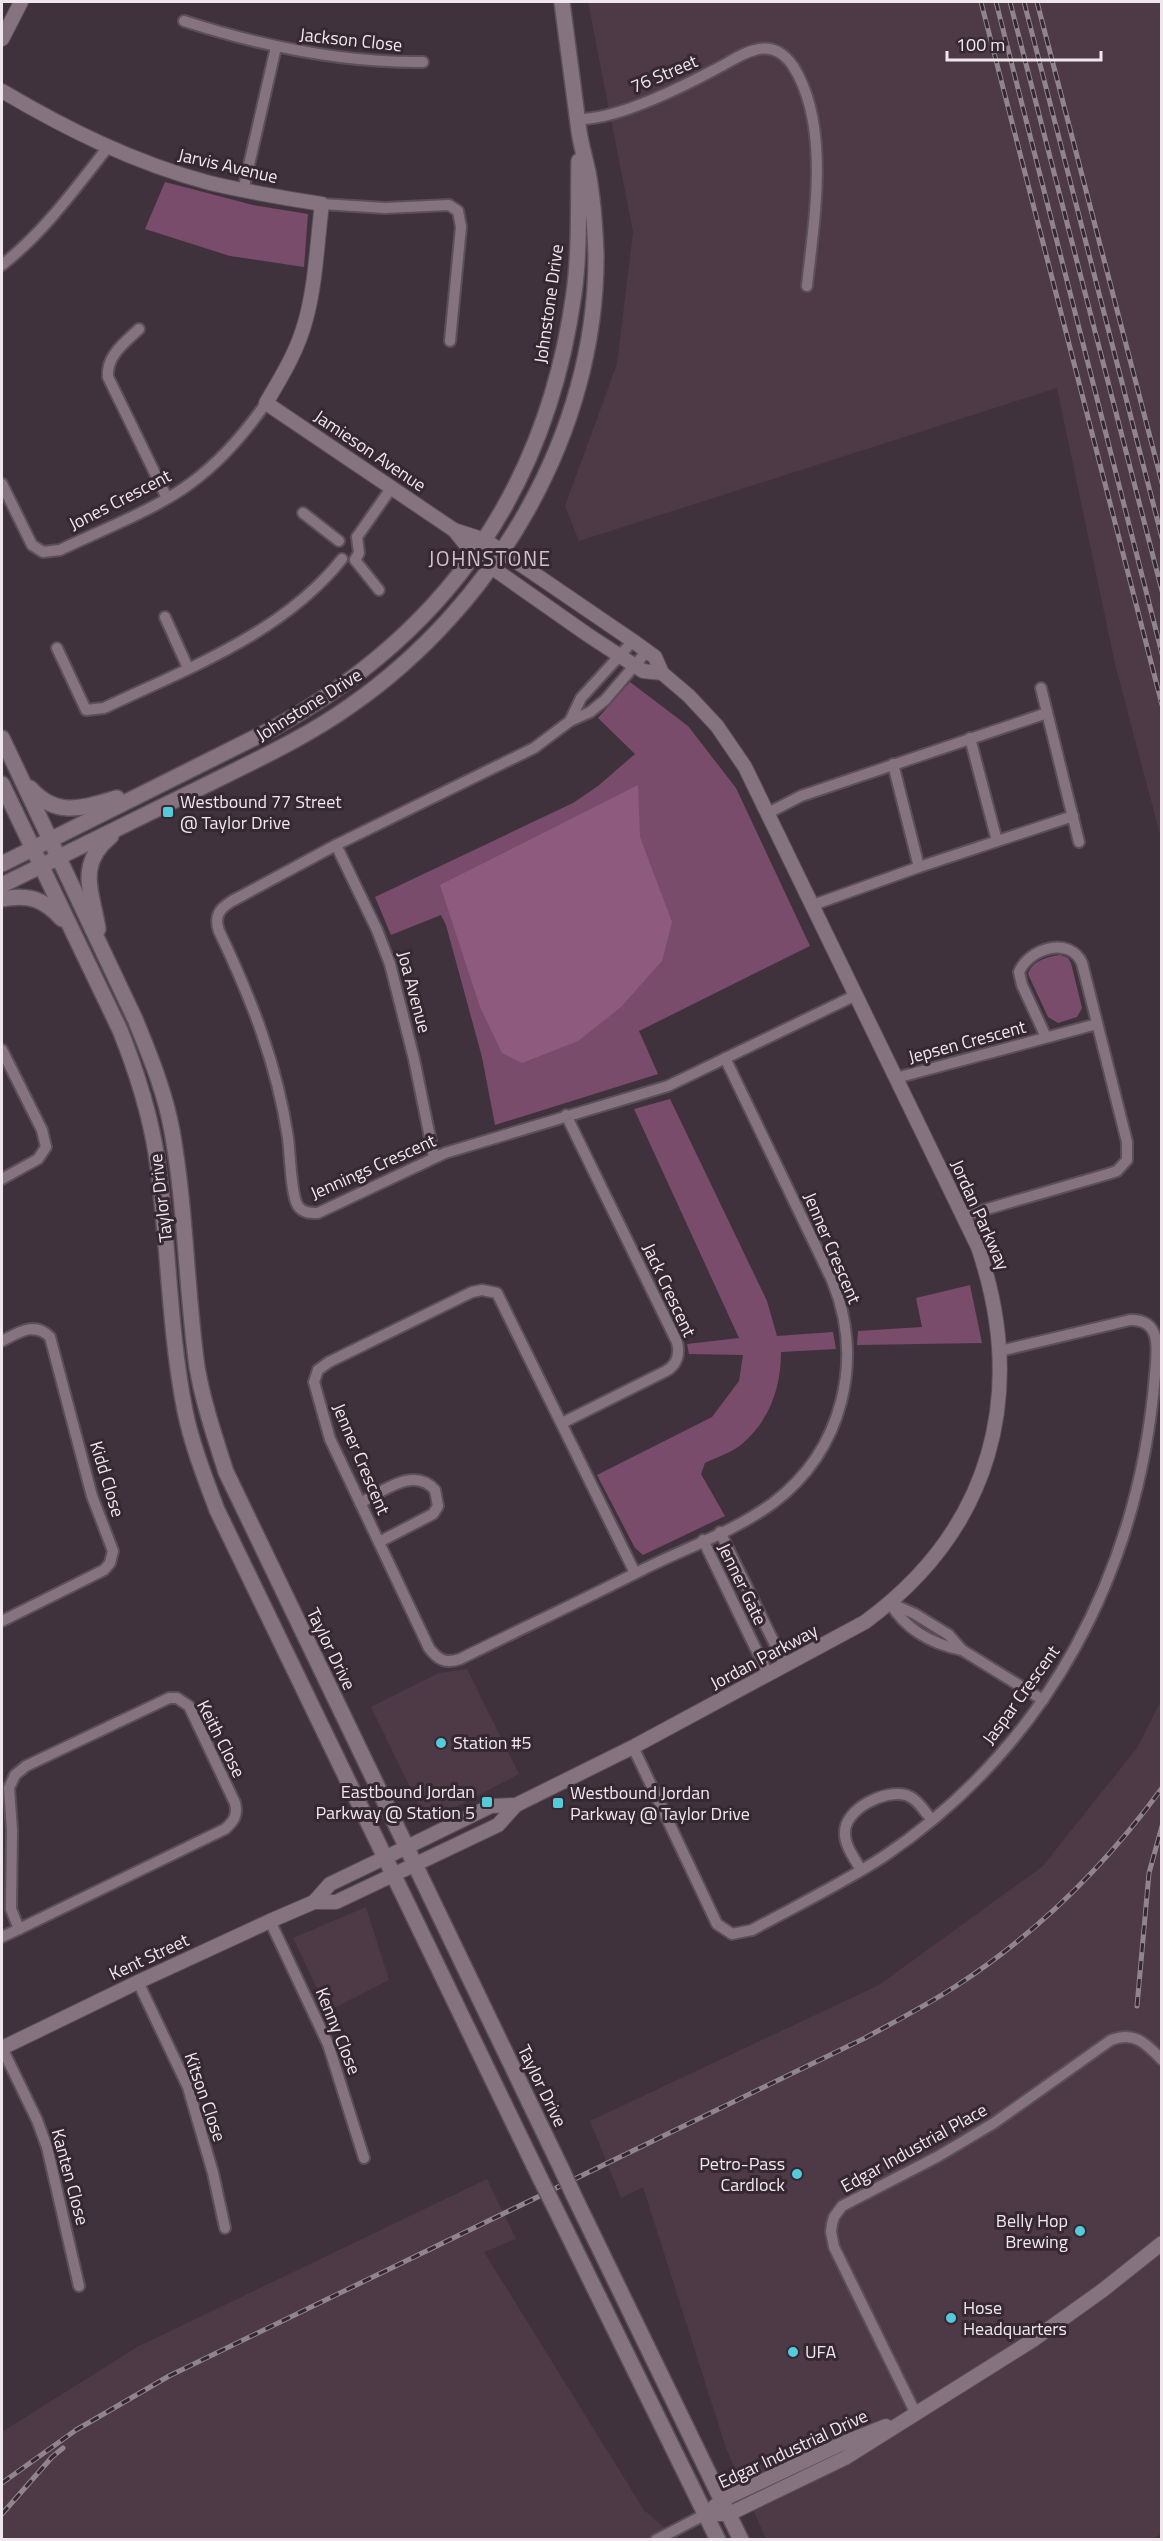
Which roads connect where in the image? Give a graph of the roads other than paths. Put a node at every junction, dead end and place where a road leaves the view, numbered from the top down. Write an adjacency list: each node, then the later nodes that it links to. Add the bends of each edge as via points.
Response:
1 (20, 2): 4 (street)
2 (562, 2): 8 (main road, Johnstone Drive)
3 (184, 21): 5 (street, Jackson Close)
4 (2, 39)
5 (276, 47): 6 (street, Jackson Close, via 378,62); 11 (street, Jackson Close)
6 (423, 62)
7 (2, 91): 10 (street, Jarvis Avenue)
8 (578, 119): 9 (main road, Johnstone Drive); 14 (street, 76 Street, via 610,114 670,91 754,50 772,48 786,56 799,76 810,108 816,177)
9 (580, 134): 24 (main road, Johnstone Drive, via 579,240 567,340 541,429); 26 (main road, Johnstone Drive, via 594,216 596,256 589,333 571,411 555,453 543,482)
10 (108, 147): 11 (street, Jarvis Avenue, via 165,169); 13 (street, via 56,213)
11 (243, 191): 12 (street, Jarvis Avenue)
12 (322, 204): 16 (street, Jarvis Avenue, via 386,208 449,205 460,213); 17 (street, Jones Crescent, via 306,320 291,361)
13 (2, 265)
14 (807, 286)
15 (139, 329): 20 (street, via 113,356 108,364 108,377)
16 (450, 341)
17 (266, 403): 19 (street, Jamieson Avenue); 20 (street, Jones Crescent, via 234,444 191,483)
18 (2, 484): 20 (street, Jones Crescent, via 28,539 44,552 60,550)
19 (392, 487): 22 (street, Jamieson Avenue); 23 (street)
20 (167, 498)
21 (303, 513): 25 (street)
22 (454, 530): 24 (street, Jamieson Avenue); 27 (street, Jamieson Avenue)
23 (357, 537): 25 (street); 29 (street, via 359,553)
24 (485, 540): 26 (street, Jamieson Avenue); 27 (main road, Johnstone Drive)
25 (339, 541): 28 (street)
26 (502, 551): 30 (main road, Johnstone Drive); 33 (street, Jordan Parkway)
27 (474, 555): 30 (street, Jamieson Avenue); 48 (main road, Johnstone Drive, via 405,636 335,692 272,729)
28 (342, 559): 29 (street); 38 (street, via 325,580 274,621)
29 (355, 560): 31 (street)
30 (491, 567): 36 (street, Jordan Parkway); 51 (main road, Johnstone Drive, via 419,650 348,708 290,743)
31 (379, 590)
32 (165, 617): 38 (street)
33 (633, 641): 35 (street, Jordan Parkway); 36 (street, Jennings Crescent)
34 (57, 648): 38 (street, via 86,710 104,708)
35 (647, 651): 37 (street, Jennings Crescent); 39 (street, Jordan Parkway, via 655,657)
36 (621, 656): 37 (street, Jordan Parkway); 42 (street, Jennings Crescent, via 581,698)
37 (635, 666): 39 (street, Jordan Parkway); 42 (street, Jennings Crescent, via 605,700)
38 (188, 668)
39 (662, 673): 49 (street, Jordan Parkway, via 717,726 745,767)
40 (1041, 688): 41 (street)
41 (1047, 713): 44 (street); 50 (street)
42 (570, 721): 55 (street, Jennings Crescent, via 534,748)
43 (2, 738): 46 (main road, Taylor Drive)
44 (970, 738): 45 (street); 53 (street)
45 (893, 764): 49 (street, via 801,796); 60 (street)
46 (21, 777): 48 (main road, via 39,799 57,808 81,808); 52 (main road, Taylor Drive)
47 (2, 784): 56 (main road, Taylor Drive)
48 (157, 786): 52 (main road, Johnstone Drive)
49 (768, 813): 63 (street, Jordan Parkway)
50 (1072, 816): 53 (street); 54 (street)
51 (123, 826): 57 (main road, Johnstone Drive); 65 (main road, via 94,854 89,868)
52 (51, 840): 56 (main road, Johnstone Drive); 57 (main road, Taylor Drive)
53 (997, 841): 60 (street)
54 (1079, 842)
55 (336, 845): 73 (street, Joa Avenue, via 390,964); 73 (street, Jennings Crescent, via 232,900 220,910 216,920 258,1016 268,1051 285,1118 295,1201 303,1210 318,1213)
56 (32, 849): 58 (main road, Johnstone Drive); 59 (main road, Taylor Drive)
57 (59, 857): 59 (main road, Johnstone Drive); 65 (main road, Taylor Drive)
58 (2, 864)
59 (40, 866): 61 (main road, Johnstone Drive); 64 (main road, Taylor Drive)
60 (919, 867): 63 (street)
61 (2, 885)
62 (2, 899): 64 (main road, via 18,896 42,901)
63 (813, 905): 66 (street, Jordan Parkway)
64 (72, 930): 93 (main road, Taylor Drive, via 120,1030 147,1109 162,1200 181,1386 201,1466 217,1510)
65 (101, 948): 92 (main road, Taylor Drive, via 152,1060 172,1130 198,1368 226,1472)
66 (856, 995): 70 (street, Jennings Crescent); 71 (street, Jordan Parkway)
67 (1097, 1024): 68 (street, Jepsen Crescent); 68 (street, Jepsen Crescent, via 1080,958 1070,949 1054,948 1030,956 1019,972); 75 (street, Jepsen Crescent, via 1127,1142 1124,1165 1108,1174)
68 (1046, 1037): 71 (street, Jepsen Crescent)
69 (2, 1050): 74 (street, via 42,1130 46,1148 38,1159)
70 (725, 1059): 72 (street, Jennings Crescent, via 668,1086); 80 (street, Jenner Crescent, via 835,1286 848,1357 838,1414 814,1460 772,1503)
71 (896, 1078): 75 (street, Jordan Parkway)
72 (566, 1115): 73 (street, Jennings Crescent); 78 (street, Jack Crescent, via 677,1342 678,1353 666,1371)
73 (434, 1157)
74 (2, 1179)
75 (963, 1216): 77 (street, Jordan Parkway, via 991,1284)
76 (2, 1341): 85 (street, Kidd Close, via 27,1329 40,1329 50,1338 92,1496 113,1551 104,1570)
77 (1000, 1351): 84 (street, Jordan Parkway, via 993,1433 976,1491 939,1552); 88 (street, Jaspar Crescent, via 1131,1320 1142,1320 1151,1326 1157,1342 1151,1424 1130,1521 1095,1609)
78 (562, 1423): 79 (street, Jenner Crescent, via 497,1293 472,1292 329,1362 315,1375 314,1387 330,1439); 83 (street, Jenner Crescent)
79 (360, 1503): 82 (street, Jenner Crescent); 82 (street, via 409,1479 422,1479 435,1490 438,1506 433,1514)
80 (720, 1532): 81 (street, Jenner Crescent); 86 (street, Jenner Gate)
81 (703, 1540): 83 (street, Jenner Crescent); 87 (street, Jenner Gate)
82 (379, 1542): 83 (street, Jenner Crescent, via 429,1648 446,1662 460,1659)
83 (636, 1573)
84 (890, 1603): 86 (street, Jordan Parkway, via 847,1633); 88 (street, via 910,1627 940,1646 962,1650)
85 (2, 1621)
86 (785, 1665): 87 (street, Jordan Parkway)
87 (768, 1674): 89 (street, Jordan Parkway)
88 (1042, 1700): 91 (street, Jaspar Crescent, via 973,1783)
89 (633, 1747): 90 (street, Jordan Parkway); 95 (street, Jaspar Crescent, via 713,1916 724,1930 732,1934 752,1930)
90 (516, 1805): 92 (street, Jordan Parkway, via 491,1806); 94 (street, Jordan Parkway, via 498,1825)
91 (932, 1820): 95 (street, Jaspar Crescent); 95 (street, via 915,1799 897,1793 858,1809 845,1825 844,1835)
92 (405, 1848): 93 (street, Jordan Parkway); 94 (main road, Taylor Drive)
93 (385, 1857): 96 (main road, Taylor Drive); 97 (street, Kent Street, via 330,1884)
94 (414, 1865): 96 (street, Jordan Parkway); 109 (main road, Taylor Drive, bridge)
95 (861, 1870)
96 (394, 1875): 97 (street, Kent Street, via 336,1902); 110 (main road, Taylor Drive, bridge)
97 (314, 1902): 98 (street, Kent Street)
98 (270, 1922): 101 (street, Kent Street); 104 (street, Kenny Close, via 328,2044)
99 (19, 1929): 99 (street, Keith Close, via 11,1909 9,1788 15,1775 161,1700 169,1698 189,1706 235,1803 237,1812 231,1824); 100 (street, Keith Close)
100 (2, 1937)
101 (138, 1982): 102 (street, Kent Street); 105 (street, Kitson Close, via 188,2087)
102 (2, 2048): 107 (street, Kanten Close, via 47,2147)
103 (1161, 2060): 108 (street, Edgar Industrial Place, via 1136,2037 1111,2040 994,2123 838,2211 831,2232 834,2247)
104 (364, 2158)
105 (225, 2228)
106 (1161, 2243): 108 (street, Edgar Industrial Drive, via 1059,2322)
107 (79, 2286)
108 (916, 2414): 109 (street, Edgar Industrial Drive, via 845,2458)
109 (726, 2507): 110 (street, Edgar Industrial Drive); 113 (main road, Taylor Drive)
110 (706, 2514): 111 (street); 112 (main road, Taylor Drive)
111 (656, 2540)
112 (718, 2540)
113 (741, 2540)

